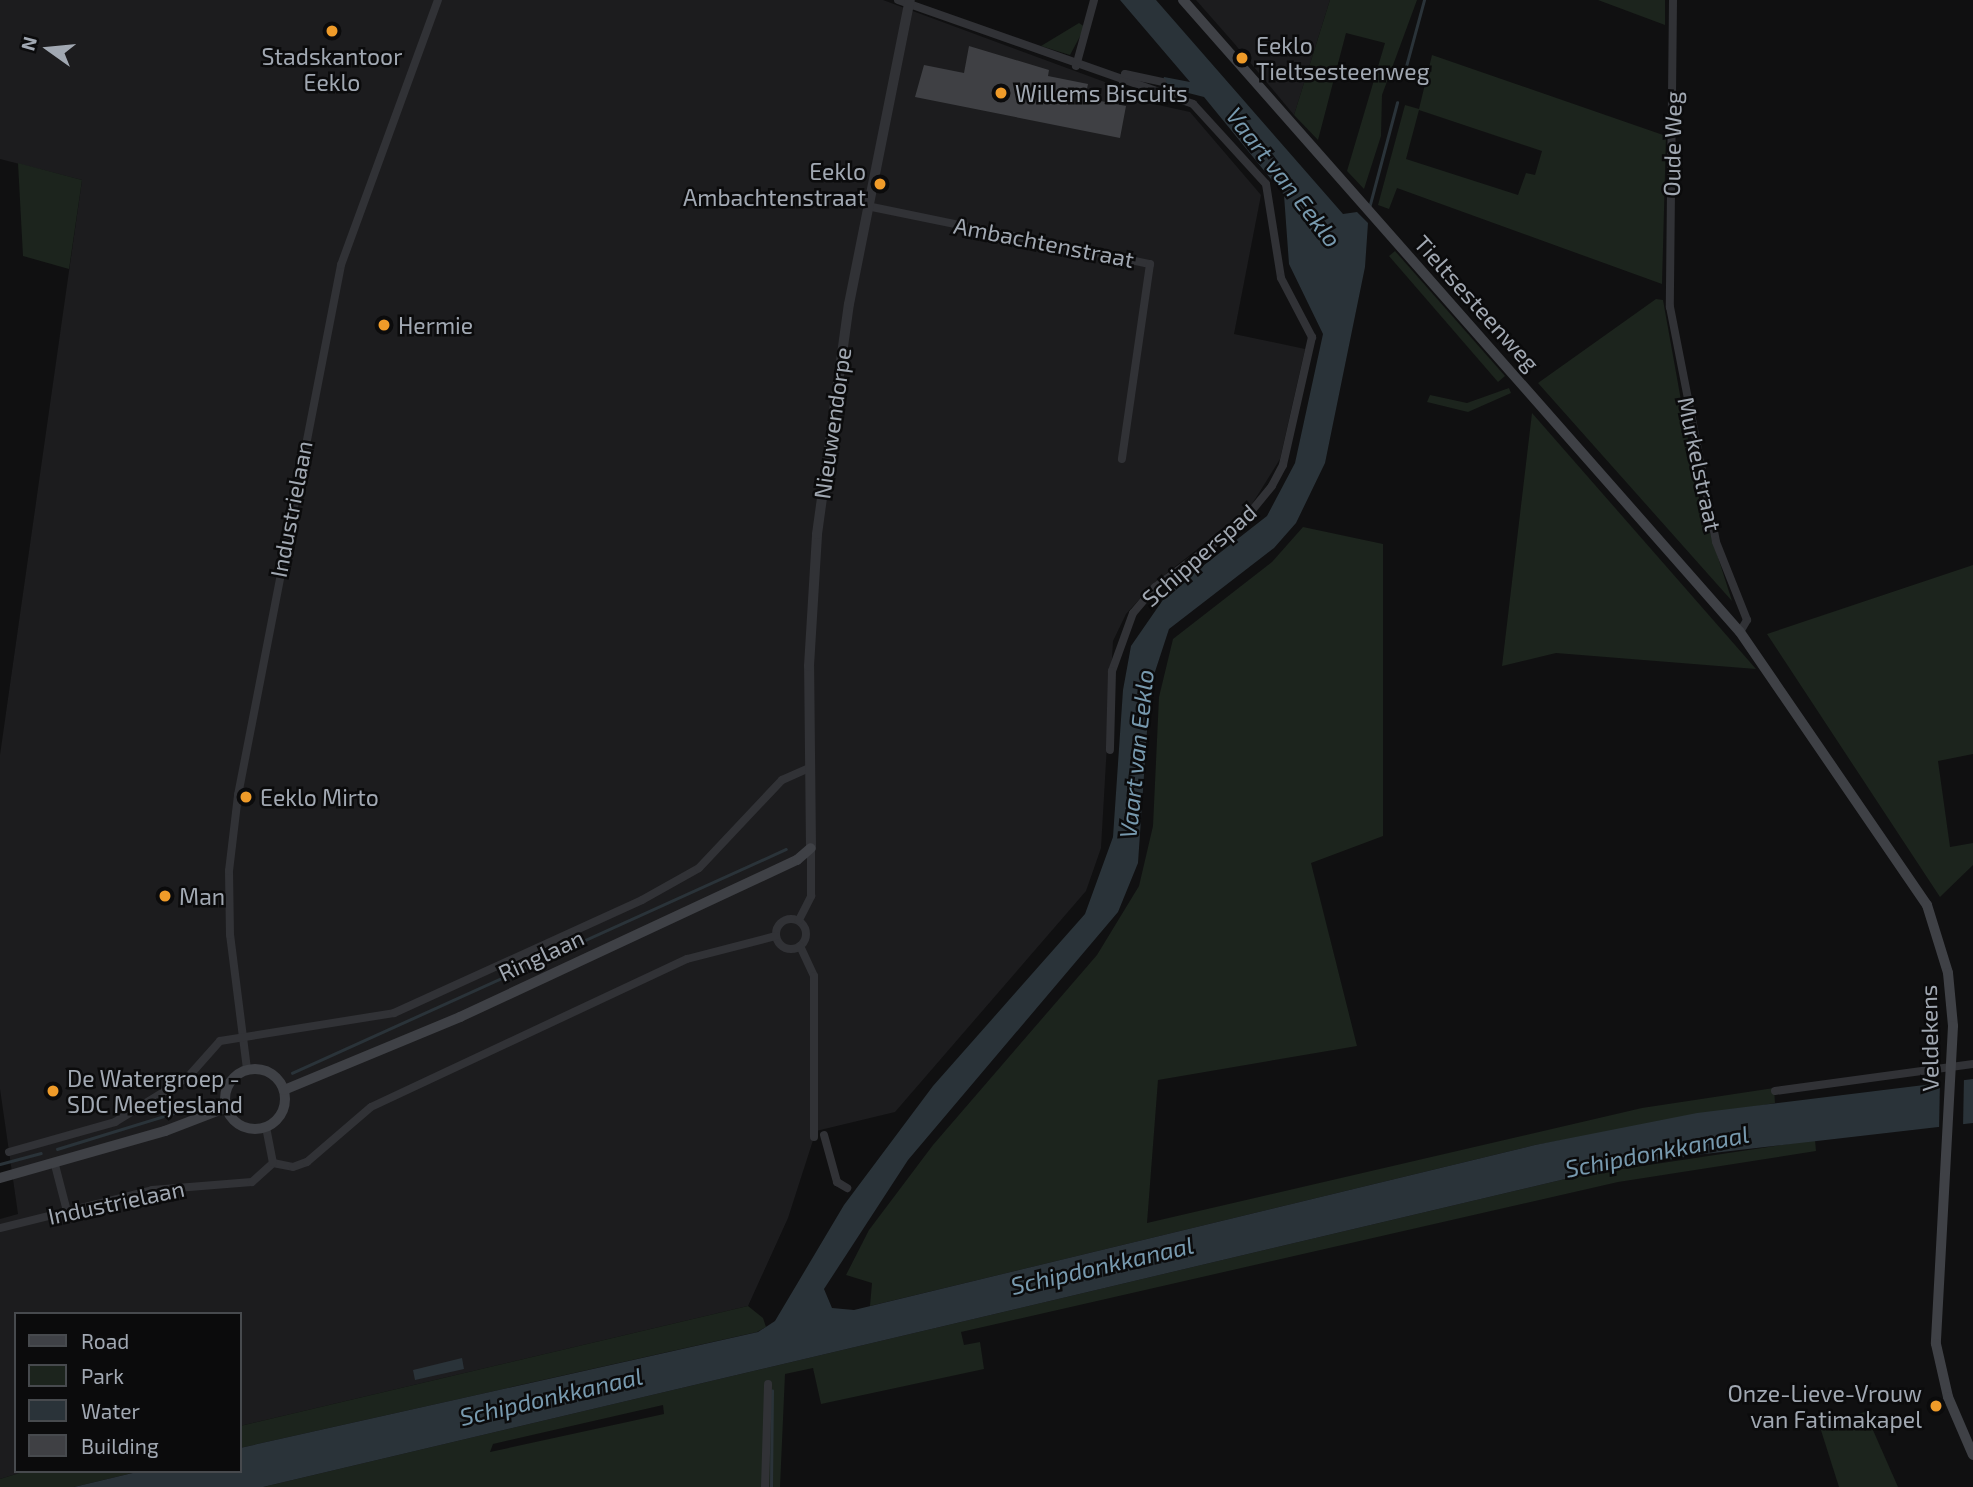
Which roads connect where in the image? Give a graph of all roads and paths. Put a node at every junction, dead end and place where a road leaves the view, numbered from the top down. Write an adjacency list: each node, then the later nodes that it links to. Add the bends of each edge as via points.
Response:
1 (438, 0): 19 (street, Industrielaan, via 341,265 281,554 229,871)
2 (1094, 0): 6 (street)
3 (1183, 0): 12 (main road, Tieltsesteenweg)
4 (1673, 0): 10 (street, Oude Weg)
5 (906, 1): 6 (street, Schipperspad); 9 (street, Nieuwendorpe)
6 (1076, 66): 7 (street, Schipperspad)
7 (1123, 81): 8 (street, via 1125,74); 13 (street, Schipperspad, via 1193,104 1266,184 1281,278 1312,337 1283,465 1272,486 1240,525 1155,586 1128,623 1112,671)
8 (1162, 82)
9 (867, 206): 11 (street, Ambachtenstraat, via 1150,264); 14 (street, Nieuwendorpe, via 814,563)
10 (1668, 288): 12 (street, Murkelstraat, via 1716,542 1746,620)
11 (1122, 459)
12 (1740, 632): 21 (main road, Veldekens, via 1927,905 1951,990)
13 (1110, 750)
14 (809, 768): 15 (street, Nieuwendorpe); 19 (street, Ringlaan, via 782,780 699,868 642,900 394,1013 333,1026)
15 (811, 848): 16 (street, via 811,896); 23 (main road, Ringlaan, via 797,860 460,1017)
16 (799, 920): 17 (street, via 785,920); 18 (street, via 806,930)
17 (776, 936): 18 (street, via 785,947); 30 (street, via 706,952 664,970 371,1107 307,1162 293,1167)
18 (800, 946): 28 (street, via 814,976)
19 (242, 1035): 22 (street, Industrielaan); 29 (street, via 220,1041 188,1077 115,1122)
20 (1973, 1064): 21 (street)
21 (1952, 1068): 24 (street); 37 (main road, Veldekens, via 1936,1344 1948,1397)
22 (247, 1069): 23 (main road, via 268,1072); 25 (main road, via 229,1082)
23 (284, 1090): 26 (main road, via 281,1116)
24 (1775, 1091)
25 (225, 1108): 26 (main road, via 243,1127); 31 (main road)
26 (266, 1128): 30 (street)
27 (824, 1135): 33 (street, via 837,1182)
28 (814, 1137)
29 (9, 1152)
30 (273, 1163): 34 (street, Industrielaan, via 252,1182 178,1186)
31 (55, 1165): 32 (main road); 34 (street)
32 (0, 1178)
33 (847, 1188)
34 (67, 1211): 35 (street, Industrielaan)
35 (0, 1228)
36 (768, 1384): 38 (street)
37 (1973, 1455)
38 (765, 1487)

